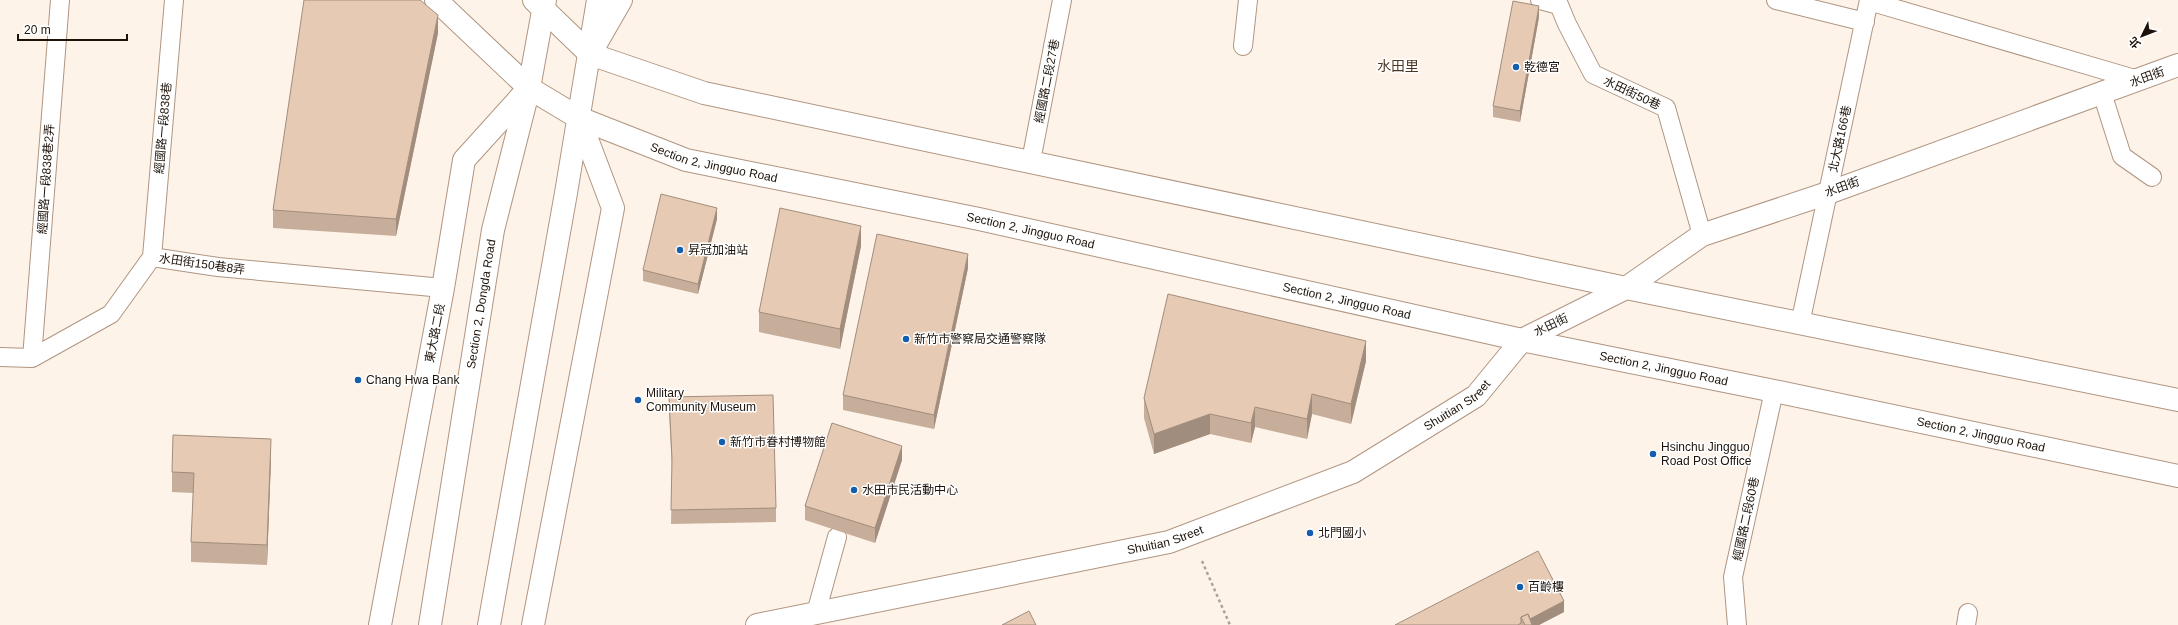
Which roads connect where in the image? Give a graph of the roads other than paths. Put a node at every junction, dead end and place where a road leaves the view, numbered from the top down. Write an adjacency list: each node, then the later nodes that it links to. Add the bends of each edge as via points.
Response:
1 (60, 0): 31 (lane, 經國路一段838巷2弄)
2 (174, 0): 25 (lane, 經國路一段838巷)
3 (436, 0): 18 (main road, Section 2, Jingguo Road)
4 (598, 0): 15 (main road)
5 (621, 0): 15 (main road)
6 (1062, 0): 21 (lane, 經國路二段27巷)
7 (1248, 0): 14 (lane)
8 (1540, 0): 12 (lane, 水田街50巷)
9 (1776, 0): 13 (lane)
10 (1869, 1): 13 (lane, 北大路166巷); 17 (lane)
11 (541, 3): 15 (main road); 18 (main road, Section 2, Dongda Road)
12 (1558, 3): 24 (lane, 水田街50巷, via 1593,74 1666,108)
13 (1865, 22): 23 (lane, 北大路166巷)
14 (1243, 46)
15 (590, 54): 20 (main road); 21 (main road, via 704,93)
16 (2178, 65): 17 (main road, 水田街)
17 (2138, 80): 19 (main road, 水田街)
18 (529, 88): 20 (main road, Section 2, Jingguo Road); 26 (main road, 東大路二段, via 464,160); 38 (main road, Section 2, Dongda Road, via 493,230)
19 (2102, 93): 22 (lane, via 2122,156); 23 (main road, 水田街)
20 (579, 118): 29 (main road, Section 2, Jingguo Road, via 686,160 979,219); 39 (main road); 40 (main road, via 613,208)
21 (1031, 161): 27 (main road)
22 (2152, 177)
23 (1828, 193): 24 (main road, 水田街); 28 (lane, 北大路166巷)
24 (1702, 235): 27 (main road, 水田街)
25 (152, 257): 26 (lane, 水田街150巷8弄, via 218,268); 31 (lane, 水田街150巷8弄, via 111,314)
26 (443, 288): 37 (main road, 東大路二段)
27 (1626, 288): 28 (main road); 29 (main road, 水田街)
28 (1800, 324): 33 (main road)
29 (1522, 340): 32 (main road, Section 2, Jingguo Road); 36 (main road, Shuitian Street, via 1476,396 1353,472 1169,542)
30 (0, 357): 31 (lane)
31 (32, 358)
32 (1774, 391): 34 (main road, Section 2, Jingguo Road); 42 (lane, 經國路二段60巷, via 1733,577)
33 (2178, 400)
34 (2178, 476)
35 (837, 537): 36 (lane)
36 (816, 613): 41 (main road, Shuitian Street)
37 (380, 625)
38 (430, 625)
39 (489, 625)
40 (533, 625)
41 (757, 625)
42 (1737, 625)

